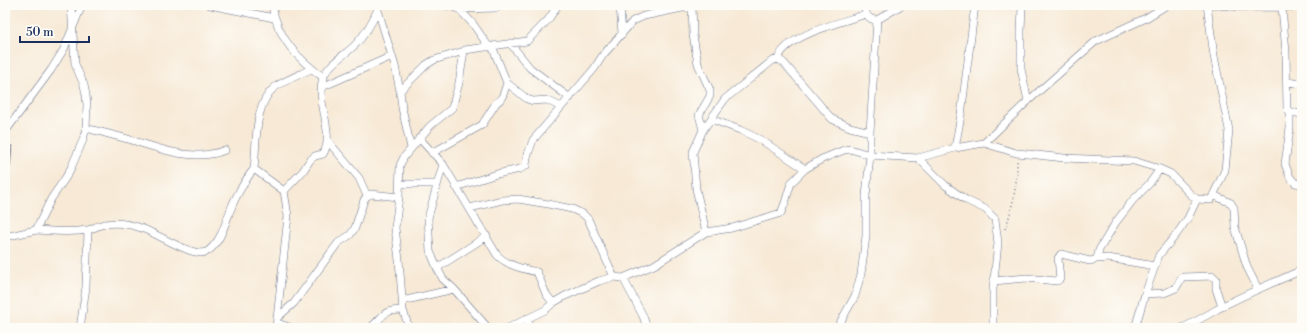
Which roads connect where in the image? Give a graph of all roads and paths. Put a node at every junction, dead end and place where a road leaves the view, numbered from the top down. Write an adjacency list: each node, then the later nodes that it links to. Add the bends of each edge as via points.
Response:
1 (71, 5): 24 (street)
2 (82, 5): 24 (street)
3 (210, 5): 22 (street)
4 (272, 5): 22 (street)
5 (445, 5): 20 (street)
6 (500, 5): 20 (street, via 496,8)
7 (558, 5): 26 (street, via 548,20 527,41)
8 (620, 5): 25 (street)
9 (863, 5): 21 (street)
10 (902, 5): 23 (street)
11 (975, 5): 52 (street)
12 (1021, 5): 39 (street, via 1021,69)
13 (1167, 5): 39 (street, via 1146,18 1096,41)
14 (1207, 5): 68 (street, via 1229,130 1225,170)
15 (1216, 5): 19 (street)
16 (692, 6): 25 (street, via 644,16 633,21); 45 (street, via 698,64 710,90 710,96 699,115)
17 (1302, 6): 19 (street)
18 (377, 7): 29 (street); 32 (street, via 370,27 329,69)
19 (1282, 8): 33 (street)
20 (459, 10): 27 (street)
21 (866, 14): 23 (street, via 868,18); 30 (street, via 792,42)
22 (274, 18): 31 (street, via 282,36)
23 (877, 20): 47 (street)
24 (72, 30): 44 (street, via 75,64 86,95); 46 (street, via 64,49)
25 (622, 34): 38 (street)
26 (510, 43): 27 (street); 38 (street, via 530,68)
27 (491, 46): 28 (street); 34 (street)
28 (464, 51): 37 (street, via 426,65); 48 (street, via 452,108)
29 (392, 56): 36 (street); 37 (street)
30 (778, 59): 43 (street, via 725,98); 47 (street, via 832,119)
31 (311, 69): 32 (street); 59 (street, via 275,88 266,100 260,113 256,134)
32 (324, 78): 36 (street)
33 (1287, 82): 35 (street); 41 (street, via 1287,109)
34 (507, 83): 40 (street, via 527,99 547,100); 55 (street, via 503,95 482,125)
35 (1302, 84)
36 (322, 86): 49 (street)
37 (400, 91): 51 (street)
38 (570, 98): 40 (street)
39 (1028, 101): 50 (street)
40 (561, 107): 65 (street, via 533,140 526,166)
41 (1290, 112): 42 (street); 64 (street, via 1285,164 1295,183)
42 (1302, 114)
43 (711, 118): 45 (street); 60 (street, via 761,140)
44 (86, 128): 53 (street, via 170,151 196,154); 72 (street, via 71,168 51,199)
45 (703, 130): 75 (street, via 693,152 696,189)
46 (5, 132)
47 (870, 132): 56 (street)
48 (419, 138): 51 (street); 55 (street)
49 (327, 140): 66 (street, via 327,148 323,154 310,160); 67 (street, via 359,178)
50 (984, 143): 52 (street); 54 (street)
51 (411, 148): 62 (street, via 400,165)
52 (955, 148): 57 (street)
53 (225, 150)
54 (1016, 152): 61 (street, via 1064,158 1134,161); 74 (path, via 1017,168 1010,216)
55 (432, 153): 58 (street)
56 (870, 155): 57 (street); 60 (street, via 850,149 844,150); 102 (street, via 866,236 861,274 855,296)
57 (918, 158): 84 (street, via 945,185 966,200 985,209 995,219 998,243)
58 (443, 164): 63 (street); 65 (street)
59 (254, 169): 66 (street); 73 (street, via 233,204 216,243 204,253 198,253 139,227 106,224)
60 (805, 169): 75 (street, via 791,183 781,213 732,228)
61 (1160, 169): 70 (street, via 1171,174); 78 (street, via 1116,222 1099,250)
62 (399, 184): 63 (street); 69 (street)
63 (438, 184): 80 (street, via 428,218 430,251)
64 (1302, 184)
65 (456, 187): 71 (street)
66 (284, 191): 93 (street, via 288,216)
67 (367, 196): 69 (street, via 371,194); 93 (street, via 355,228 338,243)
68 (1213, 196): 70 (street, via 1211,200); 86 (street, via 1231,203 1234,208 1235,227)
69 (399, 197): 88 (street, via 395,228)
70 (1196, 199): 79 (street, via 1188,218 1159,255)
71 (470, 208): 76 (street); 82 (street, via 518,199 583,214 588,219)
72 (36, 230): 73 (street); 77 (street)
73 (88, 230): 94 (street, via 86,287)
74 (1004, 230)
75 (706, 232): 83 (street, via 654,265)
76 (487, 236): 80 (street); 89 (street, via 503,261 537,272)
77 (5, 237)
78 (1098, 259): 79 (street, via 1108,258); 84 (street, via 1090,261 1061,254 1058,258 1060,278 1057,281 1026,278)
79 (1155, 266): 87 (street)
80 (437, 268): 85 (street, via 443,279)
81 (1302, 270): 86 (street)
82 (614, 277): 83 (street); 89 (street, via 599,281)
83 (623, 278): 101 (street)
84 (994, 281): 103 (street)
85 (454, 289): 88 (street); 98 (street)
86 (1258, 289): 90 (street)
87 (1145, 294): 90 (street, via 1164,293 1176,288 1182,277 1213,276 1216,279 1216,289); 104 (street)
88 (402, 301): 91 (street)
89 (552, 303): 92 (street, via 545,310)
90 (1222, 307): 105 (street)
91 (403, 310): 96 (street, via 385,312); 97 (street)
92 (527, 318): 99 (street); 100 (street)
93 (277, 323): 95 (street)
94 (80, 328)
95 (292, 328)
96 (370, 328)
97 (409, 328)
98 (488, 328)
99 (508, 328)
100 (530, 328)
101 (647, 328)
102 (837, 328)
103 (993, 328)
104 (1135, 328)
105 (1182, 328)

